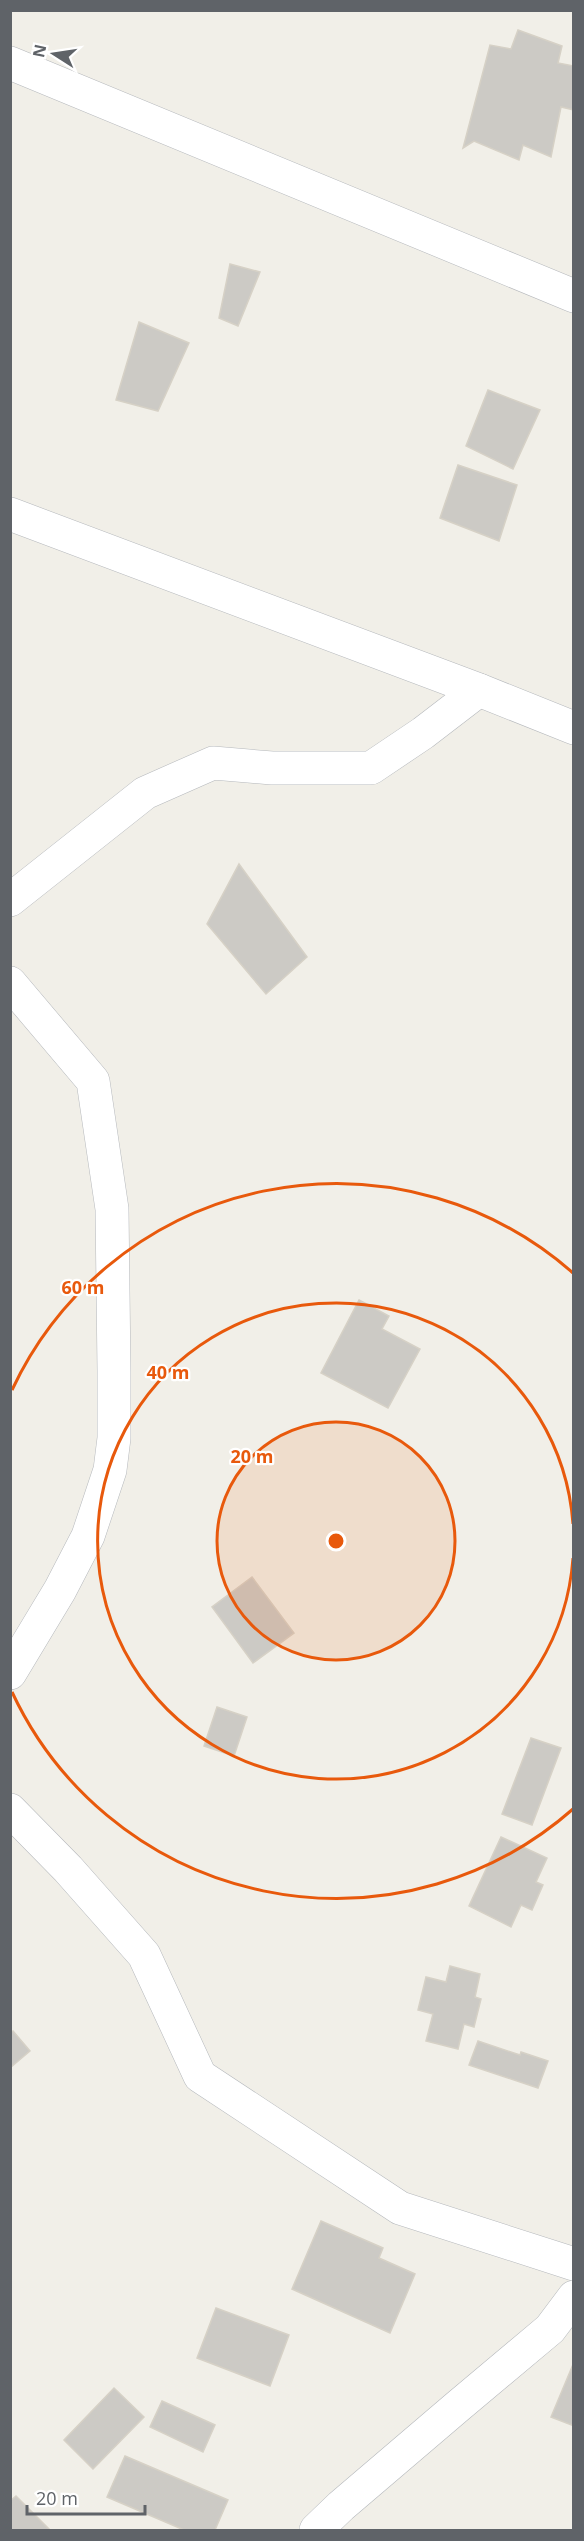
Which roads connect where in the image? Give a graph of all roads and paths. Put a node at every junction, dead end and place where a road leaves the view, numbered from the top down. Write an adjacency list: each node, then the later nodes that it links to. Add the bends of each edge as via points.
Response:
1 (10, 63): 2 (street)
2 (573, 296)
3 (10, 514): 4 (street)
4 (479, 690): 5 (street); 6 (street, via 371,768 272,768 213,763 194,771 146,794)
5 (573, 728)
6 (10, 900)
7 (10, 983): 8 (street, via 93,1081 112,1209 114,1371 110,1470 88,1536)
8 (10, 1673)
9 (10, 1810): 10 (street, via 144,1955 200,2076 400,2208)
10 (573, 2264)
11 (573, 2297): 12 (street, via 550,2329)
12 (316, 2530)

